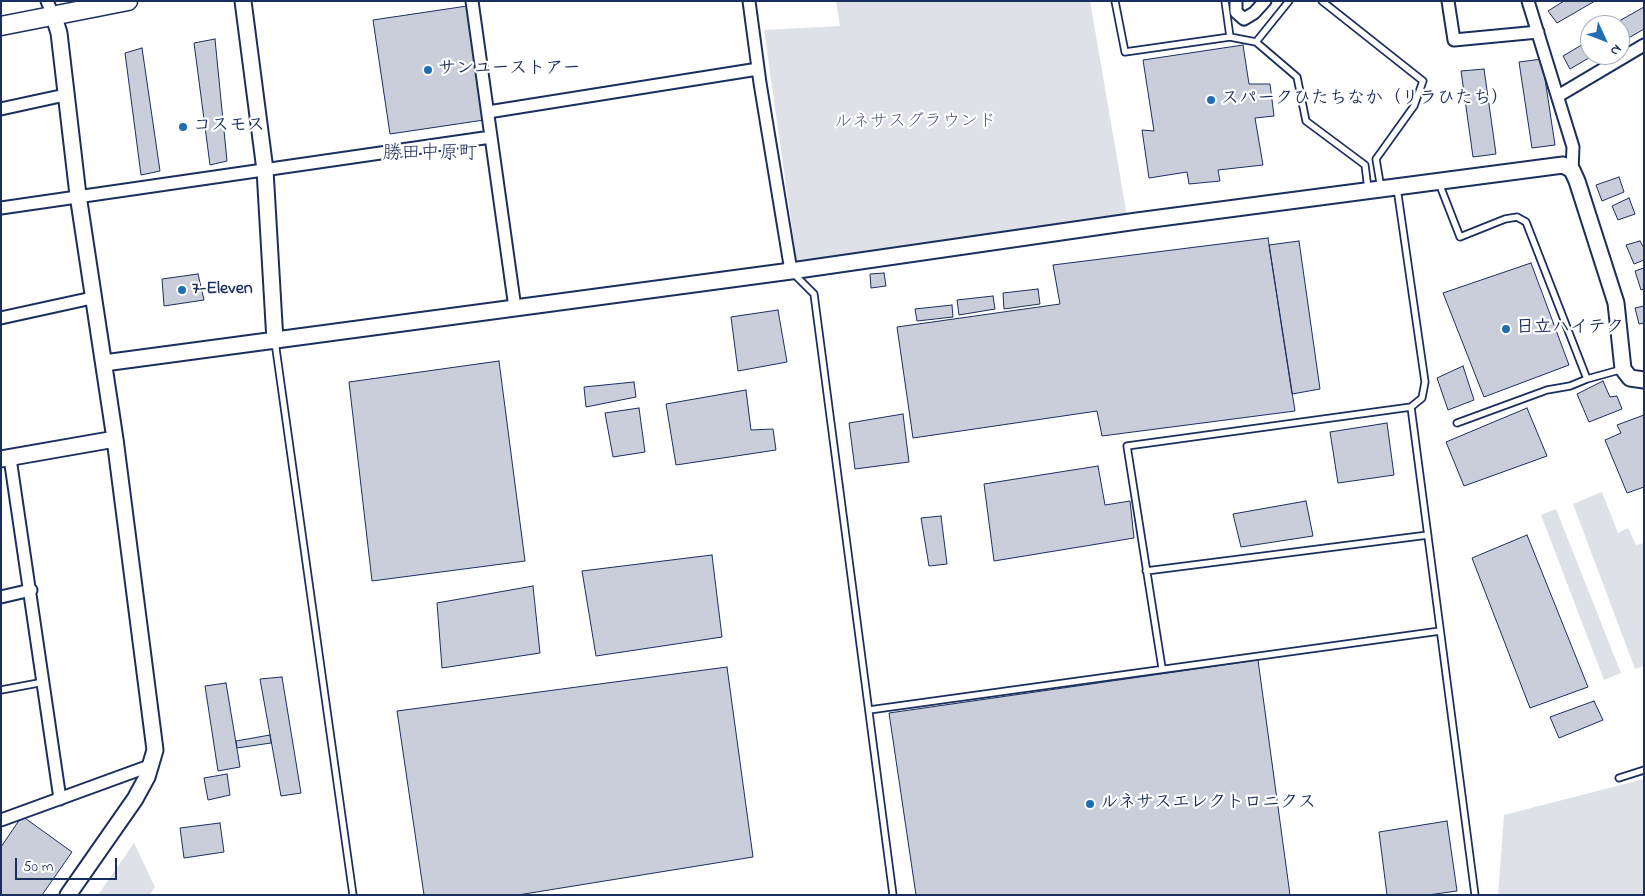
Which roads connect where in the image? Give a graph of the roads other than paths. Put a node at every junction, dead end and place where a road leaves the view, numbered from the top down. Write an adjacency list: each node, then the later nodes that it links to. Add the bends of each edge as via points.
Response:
1 (128, 1): 13 (main road)
2 (243, 1): 25 (street)
3 (472, 1): 23 (street)
4 (749, 1): 19 (street)
5 (1114, 1): 16 (lane, via 1125,52)
6 (1225, 1): 16 (lane)
7 (1236, 1): 8 (street, via 1236,12 1244,19)
8 (1266, 1)
9 (1289, 1): 17 (lane)
10 (1322, 1): 29 (lane, via 1423,81 1414,106 1376,159)
11 (1448, 1): 15 (street, via 1454,40)
12 (1528, 1): 15 (street)
13 (50, 9): 14 (main road); 20 (street, via 59,33)
14 (1, 26)
15 (1538, 32): 21 (street)
16 (1230, 37): 17 (lane)
17 (1256, 42): 29 (lane, via 1297,77 1306,121 1365,165)
18 (1644, 45): 21 (street)
19 (758, 69): 23 (street); 32 (street)
20 (65, 94): 22 (street); 30 (street)
21 (1558, 96): 26 (street, via 1573,147)
22 (1, 109)
23 (488, 112): 24 (street)
24 (491, 137): 25 (street); 34 (street)
25 (265, 170): 30 (street); 36 (street)
26 (1572, 170): 27 (street, via 1563,165 1540,167); 38 (street, via 1616,304)
27 (1438, 182): 28 (street); 39 (lane, via 1460,237 1505,219 1517,217 1526,222)
28 (1396, 188): 29 (street); 41 (lane, via 1425,382 1422,398)
29 (1375, 190): 32 (street)
30 (78, 195): 31 (street); 33 (street)
31 (1, 208)
32 (791, 271): 34 (street); 53 (lane, via 814,294)
33 (92, 298): 35 (street); 37 (street)
34 (515, 308): 36 (street)
35 (1, 318)
36 (275, 341): 37 (street); 60 (lane)
37 (104, 363): 43 (street)
38 (1623, 369): 39 (lane); 40 (street, via 1630,378)
39 (1587, 379): 42 (lane)
40 (1644, 380)
41 (1411, 407): 45 (lane); 46 (lane, via 1127,446)
42 (1457, 423)
43 (115, 439): 44 (street); 54 (street, via 155,750)
44 (6, 458): 47 (street)
45 (1428, 535): 46 (lane); 49 (lane)
46 (1146, 571): 50 (lane)
47 (31, 590): 48 (street); 51 (street)
48 (1, 597)
49 (1440, 631): 50 (lane); 62 (lane)
50 (1162, 668): 53 (lane)
51 (44, 682): 52 (lane); 57 (street)
52 (1, 690)
53 (869, 710): 61 (lane)
54 (152, 766): 57 (street); 59 (street, via 135,799)
55 (1644, 770): 56 (lane)
56 (1619, 778)
57 (60, 799): 58 (street)
58 (1, 820)
59 (68, 895)
60 (353, 895)
61 (893, 895)
62 (1475, 895)

